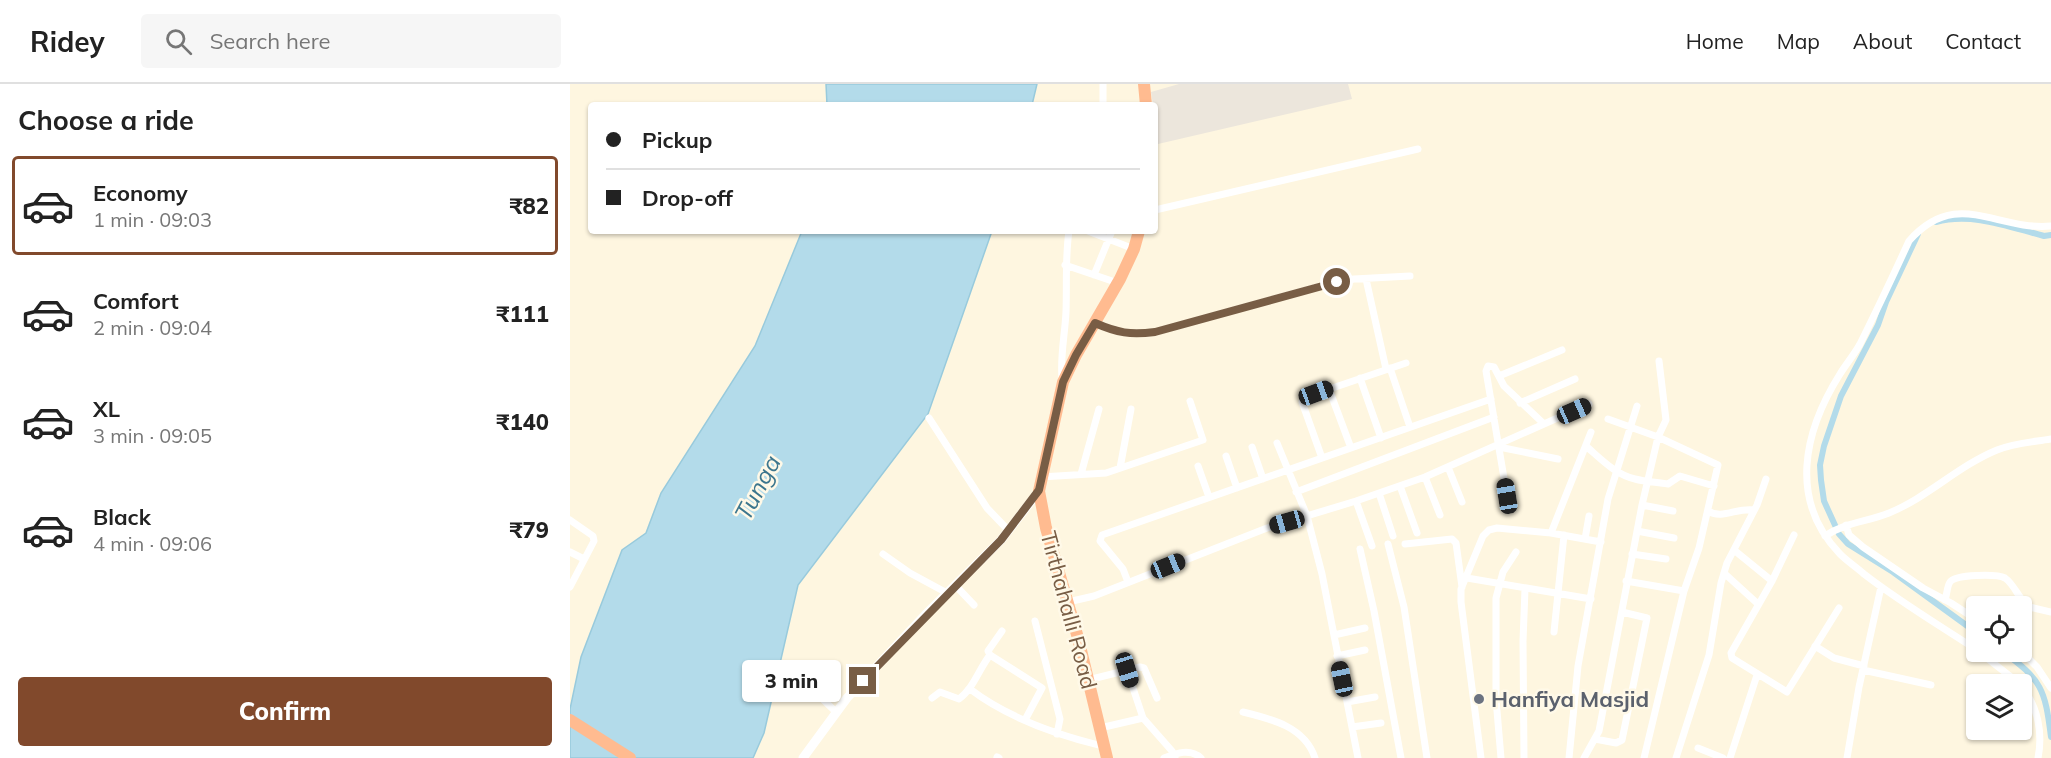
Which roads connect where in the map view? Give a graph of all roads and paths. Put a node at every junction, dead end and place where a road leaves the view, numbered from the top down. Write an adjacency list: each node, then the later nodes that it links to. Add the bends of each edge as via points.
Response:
1 (1103, 84): 3 (street)
2 (1144, 84): 4 (highway)
3 (1103, 102)
4 (1146, 102)
5 (1418, 149): 6 (street)
6 (1158, 209)
7 (2051, 226): 89 (street, via 1955,213 1930,222 1909,242 1859,346 1825,402 1809,441 1805,472 1810,500)
8 (1069, 234): 14 (street)
9 (1095, 234): 12 (street)
10 (1111, 234): 12 (street)
11 (1138, 234): 13 (highway, Tirthahalli Road)
12 (1110, 240): 13 (street); 15 (street)
13 (1134, 249): 18 (highway, Tirthahalli Road)
14 (1065, 265): 15 (street); 27 (street)
15 (1094, 275): 18 (street)
16 (1410, 276): 17 (street)
17 (1366, 279): 19 (street, via 1321,286 1155,332 1118,333); 23 (street)
18 (1118, 284): 19 (highway, Tirthahalli Road)
19 (1095, 323): 27 (highway, Tirthahalli Road)
20 (1562, 350): 24 (street)
21 (1659, 361): 43 (street, via 1667,417)
22 (1406, 363): 23 (street)
23 (1388, 369): 25 (street); 41 (street)
24 (1499, 376): 29 (street, via 1493,365 1487,368); 31 (street)
25 (1360, 378): 28 (street); 44 (street)
26 (1575, 380): 31 (street)
27 (1063, 382): 60 (highway, Tirthahalli Road)
28 (1329, 389): 50 (street); 52 (street, via 1301,400)
29 (1491, 399): 36 (street); 41 (street)
30 (1190, 401): 56 (street, via 1203,440)
31 (1520, 403): 39 (street)
32 (1589, 404): 39 (street)
33 (1637, 406): 40 (street)
34 (1099, 409): 59 (street)
35 (1131, 410): 56 (street)
36 (1494, 417): 47 (street); 69 (street)
37 (929, 418): 84 (street, via 987,508)
38 (1608, 419): 40 (street)
39 (1544, 424): 47 (street)
40 (1630, 427): 43 (street); 58 (street)
41 (1410, 428): 44 (street)
42 (1591, 432): 49 (street)
43 (1658, 437): 64 (street); 66 (street, via 1716,463)
44 (1381, 438): 50 (street)
45 (2051, 439): 83 (street, via 1999,449 1910,503)
46 (1277, 443): 57 (street)
47 (1499, 446): 53 (street); 55 (street); 71 (street)
48 (1252, 447): 62 (street)
49 (1587, 447): 58 (street); 87 (street)
50 (1351, 448): 52 (street)
51 (1226, 456): 67 (street)
52 (1322, 458): 57 (street)
53 (1558, 459)
54 (1198, 466): 72 (street)
55 (1448, 467): 61 (street); 74 (street)
56 (1120, 468): 59 (street)
57 (1287, 471): 62 (street); 69 (street)
58 (1617, 472): 64 (street); 94 (street)
59 (1082, 474): 60 (street)
60 (1041, 477): 68 (highway, Tirthahalli Road)
61 (1425, 477): 65 (street); 79 (street)
62 (1263, 479): 67 (street)
63 (1766, 479): 76 (street)
64 (1648, 480): 66 (street, via 1668,484 1680,476); 75 (street)
65 (1400, 486): 70 (street); 86 (street)
66 (1714, 486): 78 (street)
67 (1237, 488): 72 (street)
68 (1039, 490): 84 (street); 122 (highway, Tirthahalli Road)
69 (1296, 492): 80 (street)
70 (1379, 493): 73 (street); 90 (street)
71 (1507, 496)
72 (1209, 498): 110 (street, via 1100,536)
73 (1356, 501): 80 (street); 97 (street)
74 (1462, 502)
75 (1642, 505): 77 (street); 85 (street)
76 (1754, 510): 78 (street, via 1718,515); 99 (street)
77 (1674, 511)
78 (1708, 511): 117 (street)
79 (1440, 515)
80 (1307, 516): 110 (street); 133 (street)
81 (1589, 516): 93 (street)
82 (570, 520): 104 (street, via 594,539)
83 (1844, 526): 89 (street); 121 (street, via 1863,547)
84 (1009, 531): 112 (street)
85 (1637, 531): 92 (street); 103 (street)
86 (1417, 533)
87 (1551, 533): 91 (street); 107 (street, via 1489,530)
88 (1794, 535): 109 (street)
89 (1827, 535): 115 (street, via 1841,555)
90 (1393, 536)
91 (1564, 536): 93 (street); 119 (street)
92 (1674, 538)
93 (1585, 539): 94 (street)
94 (1601, 542): 120 (street)
95 (1388, 544): 175 (street, via 1404,607)
96 (1405, 544): 114 (street, via 1452,539 1456,543)
97 (1372, 546)
98 (1360, 549): 174 (street)
99 (1734, 550): 106 (street); 109 (street)
100 (570, 552): 104 (street)
101 (1516, 552): 111 (street)
102 (883, 554): 118 (street)
103 (1632, 554): 105 (street); 108 (street)
104 (584, 559): 113 (street)
105 (1666, 559)
106 (1724, 573): 123 (street); 182 (street, via 1712,644)
107 (1467, 578): 111 (street); 114 (street)
108 (1626, 581): 117 (street); 126 (street)
109 (1772, 581): 123 (street)
110 (1128, 582): 122 (street)
111 (1499, 584): 116 (street); 177 (street, via 1496,699)
112 (955, 585): 118 (street); 124 (street)
113 (570, 587)
114 (1462, 587): 176 (street)
115 (1881, 587): 134 (street); 141 (street)
116 (1525, 589): 119 (street); 178 (street)
117 (1684, 591): 181 (street)
118 (947, 593): 155 (street)
119 (1557, 594): 120 (street); 132 (street)
120 (1591, 599): 179 (street, via 1576,675)
121 (1945, 600): 127 (street, via 1954,579 2000,576 2008,580 2029,608); 128 (street)
122 (1068, 602): 145 (highway, Tirthahalli Road)
123 (1758, 604): 144 (street, via 1731,656)
124 (974, 605)
125 (1839, 608): 135 (street)
126 (1623, 612): 164 (street); 164 (street, via 1647,618 1622,740 1616,743)
127 (2051, 612)
128 (1966, 613)
129 (1035, 621): 163 (street, via 1060,719)
130 (1365, 628): 133 (street)
131 (1002, 631): 137 (street, via 987,651)
132 (1554, 632)
133 (1334, 635): 138 (street)
134 (1966, 643)
135 (1815, 646): 141 (street); 144 (street, via 1787,692)
136 (1365, 650): 138 (street)
137 (990, 655): 149 (street); 159 (street, via 1042,688)
138 (1337, 656): 153 (street)
139 (1992, 662): 143 (street)
140 (2032, 662): 148 (street)
141 (1863, 668): 146 (street); 185 (street)
142 (1127, 670): 145 (street); 152 (street, via 1144,668); 157 (street)
143 (2007, 674)
144 (1757, 675): 184 (street)
145 (1088, 680): 162 (highway, Tirthahalli Road)
146 (1930, 686)
147 (811, 688): 155 (street)
148 (2051, 688)
149 (970, 689): 151 (street, via 960,699 940,692); 159 (street)
150 (1375, 697): 153 (street)
151 (932, 698)
152 (1157, 698)
153 (1347, 702): 161 (street)
154 (2032, 703): 186 (street, via 2038,719)
155 (836, 712): 169 (street)
156 (1243, 712): 172 (street, via 1277,721 1299,733)
157 (1143, 718): 162 (street); 167 (street)
158 (570, 720): 168 (highway)
159 (1025, 720): 163 (street)
160 (1381, 723): 161 (street)
161 (1352, 727): 173 (street)
162 (1100, 728): 166 (highway, Tirthahalli Road)
163 (1057, 734): 166 (street)
164 (1595, 739): 180 (street)
165 (1698, 748): 183 (street)
166 (1105, 752)
167 (1175, 756): 170 (street); 171 (street, via 1192,752)
168 (630, 758)
169 (802, 758)
170 (1164, 758)
171 (1201, 758)
172 (1315, 758)
173 (1358, 758)
174 (1401, 758)
175 (1427, 758)
176 (1481, 758)
177 (1501, 758)
178 (1524, 758)
179 (1569, 758)
180 (1584, 758)
181 (1644, 758)
182 (1676, 758)
183 (1723, 758)
184 (1730, 758)
185 (1847, 758)
186 (2038, 758)

